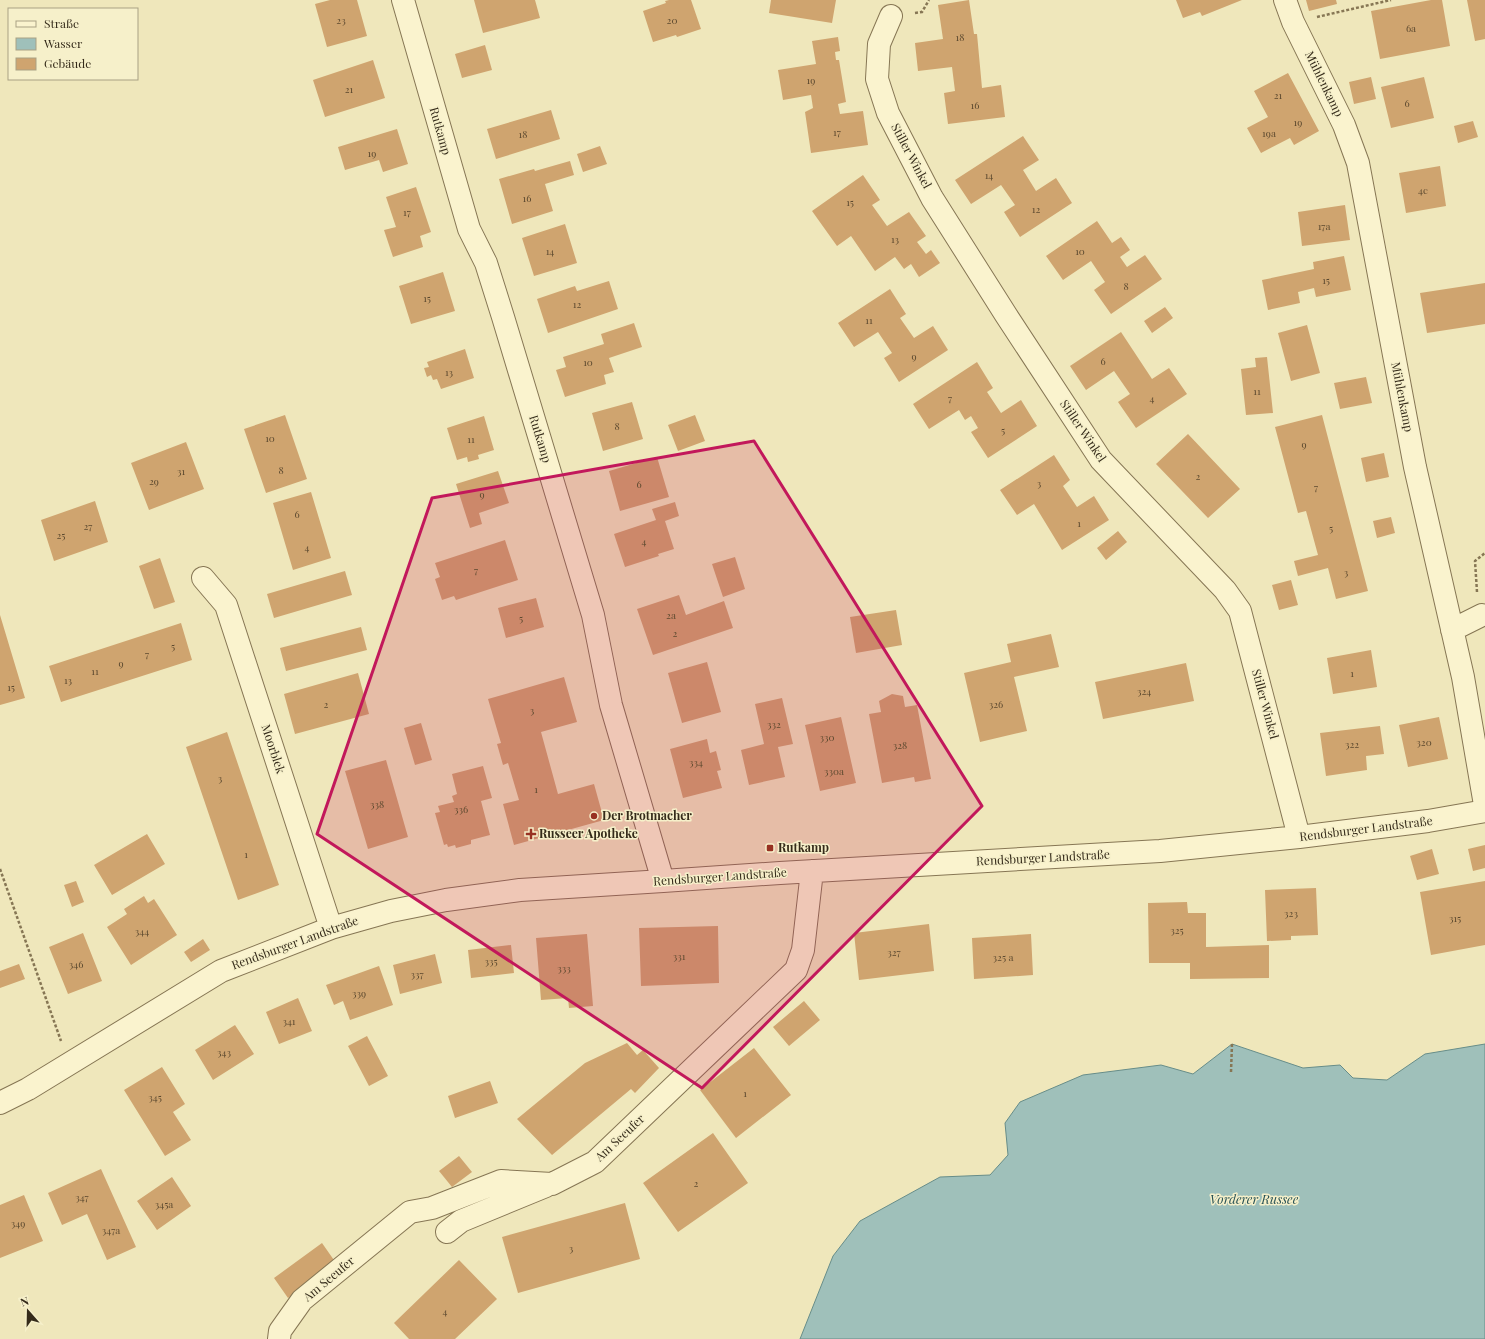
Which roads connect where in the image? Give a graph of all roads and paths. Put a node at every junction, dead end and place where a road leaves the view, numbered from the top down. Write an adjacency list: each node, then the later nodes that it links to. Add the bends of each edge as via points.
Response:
1 (403, 0): 15 (street, Rutkamp, via 469,229 486,263 593,615 611,705)
2 (1285, 0): 5 (street, Mühlenkamp)
3 (1391, 0): 5 (path)
4 (891, 16): 12 (street, Stiller Winkel, via 879,44 877,79 888,112 932,198 1101,460 1225,590 1240,611)
5 (1293, 22): 9 (street, Mühlenkamp, via 1344,125 1358,163 1415,467)
6 (1485, 553): 8 (path, via 1475,561 1476,586)
7 (202, 578): 16 (street, Moorblek, via 226,605)
8 (1482, 615): 9 (street)
9 (1452, 630): 10 (street, Mühlenkamp)
10 (1485, 806)
11 (1485, 811): 12 (street, Rendsburger Landstraße)
12 (1300, 837): 14 (street, Rendsburger Landstraße, via 1160,851)
13 (0, 869): 18 (path)
14 (812, 871): 15 (street, Rendsburger Landstraße); 21 (street, Am Seeufer, via 803,950 796,970 595,1162)
15 (664, 881): 16 (street, Rendsburger Landstraße, via 520,890 446,900 391,911)
16 (331, 928): 18 (street, Rendsburger Landstraße, via 222,970)
17 (1232, 1044): 19 (path)
18 (68, 1064): 20 (street, Rendsburger Landstraße)
19 (1231, 1072)
20 (0, 1103)
21 (552, 1184): 22 (street, via 461,1221); 23 (street, Am Seeufer, via 501,1181 432,1208 410,1212 302,1300 280,1331)
22 (446, 1232)
23 (279, 1339)

